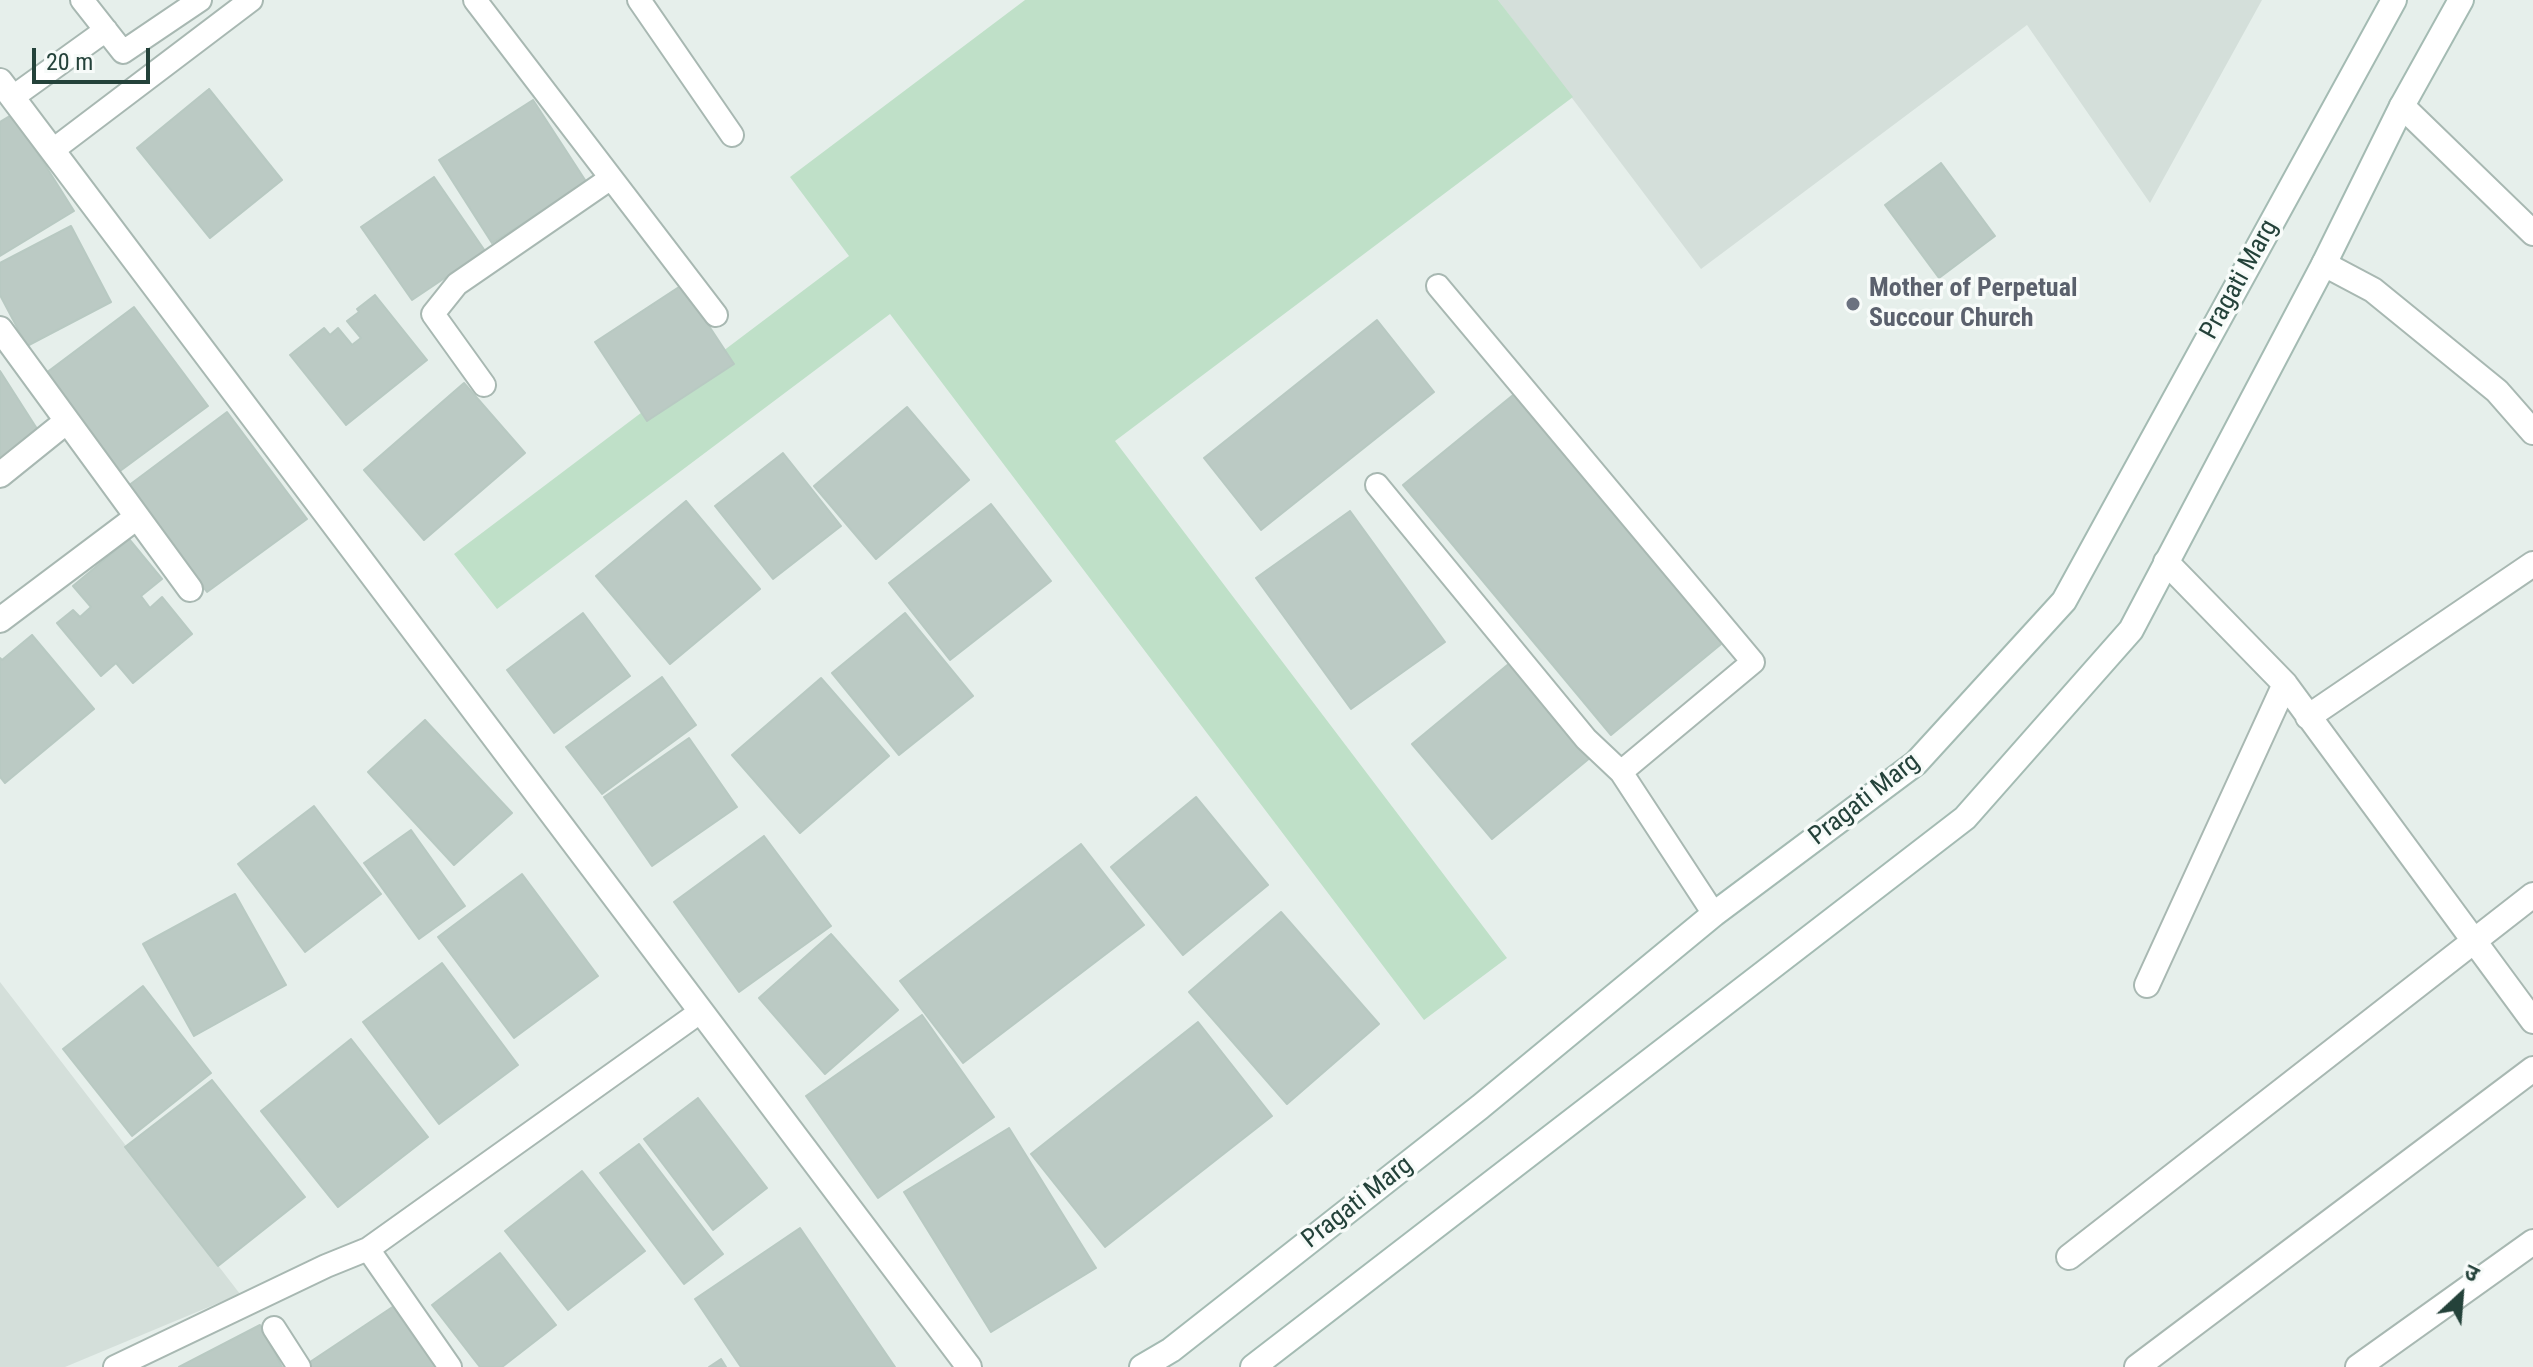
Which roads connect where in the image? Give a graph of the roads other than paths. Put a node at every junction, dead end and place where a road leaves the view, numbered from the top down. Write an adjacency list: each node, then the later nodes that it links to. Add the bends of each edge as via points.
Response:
1 (82, 0): 8 (lane)
2 (200, 0): 8 (lane, via 123,52)
3 (251, 0): 12 (lane)
4 (475, 0): 13 (lane)
5 (639, 0): 11 (lane)
6 (2394, 0): 33 (street, Pragati Marg, via 2064,601 1916,763)
7 (2461, 0): 10 (street)
8 (106, 30): 9 (lane)
9 (6, 89): 12 (street)
10 (2402, 106): 14 (street); 15 (street)
11 (732, 135)
12 (53, 150): 36 (street)
13 (611, 178): 17 (lane); 19 (lane, via 457,284 433,314)
14 (2533, 233)
15 (2324, 264): 21 (street, via 2373,290 2497,391); 25 (street)
16 (1438, 286): 31 (lane, via 1753,662)
17 (716, 315)
18 (1, 331): 20 (street)
19 (484, 385)
20 (67, 421): 22 (street); 24 (street)
21 (2533, 432)
22 (0, 475)
23 (1377, 485): 31 (lane, via 1586,739)
24 (137, 517): 27 (street); 28 (street)
25 (2166, 562): 29 (street); 48 (street, via 2131,630 1965,818)
26 (2533, 564): 30 (street)
27 (190, 589)
28 (0, 620)
29 (2285, 684): 30 (street); 35 (street)
30 (2308, 717): 34 (street)
31 (1621, 772): 33 (lane)
32 (2533, 895): 34 (street)
33 (1714, 914): 47 (street, Pragati Marg, via 1480,1107 1171,1350)
34 (2472, 942): 37 (street); 41 (street)
35 (2147, 985)
36 (700, 1012): 40 (lane); 46 (street)
37 (2533, 1021)
38 (2533, 1069): 49 (street)
39 (2533, 1242): 50 (street)
40 (368, 1249): 43 (lane); 45 (lane)
41 (2069, 1257)
42 (274, 1328): 44 (lane)
43 (115, 1367)
44 (299, 1367)
45 (450, 1367)
46 (969, 1367)
47 (1142, 1367)
48 (1253, 1367)
49 (2137, 1367)
50 (2358, 1367)

